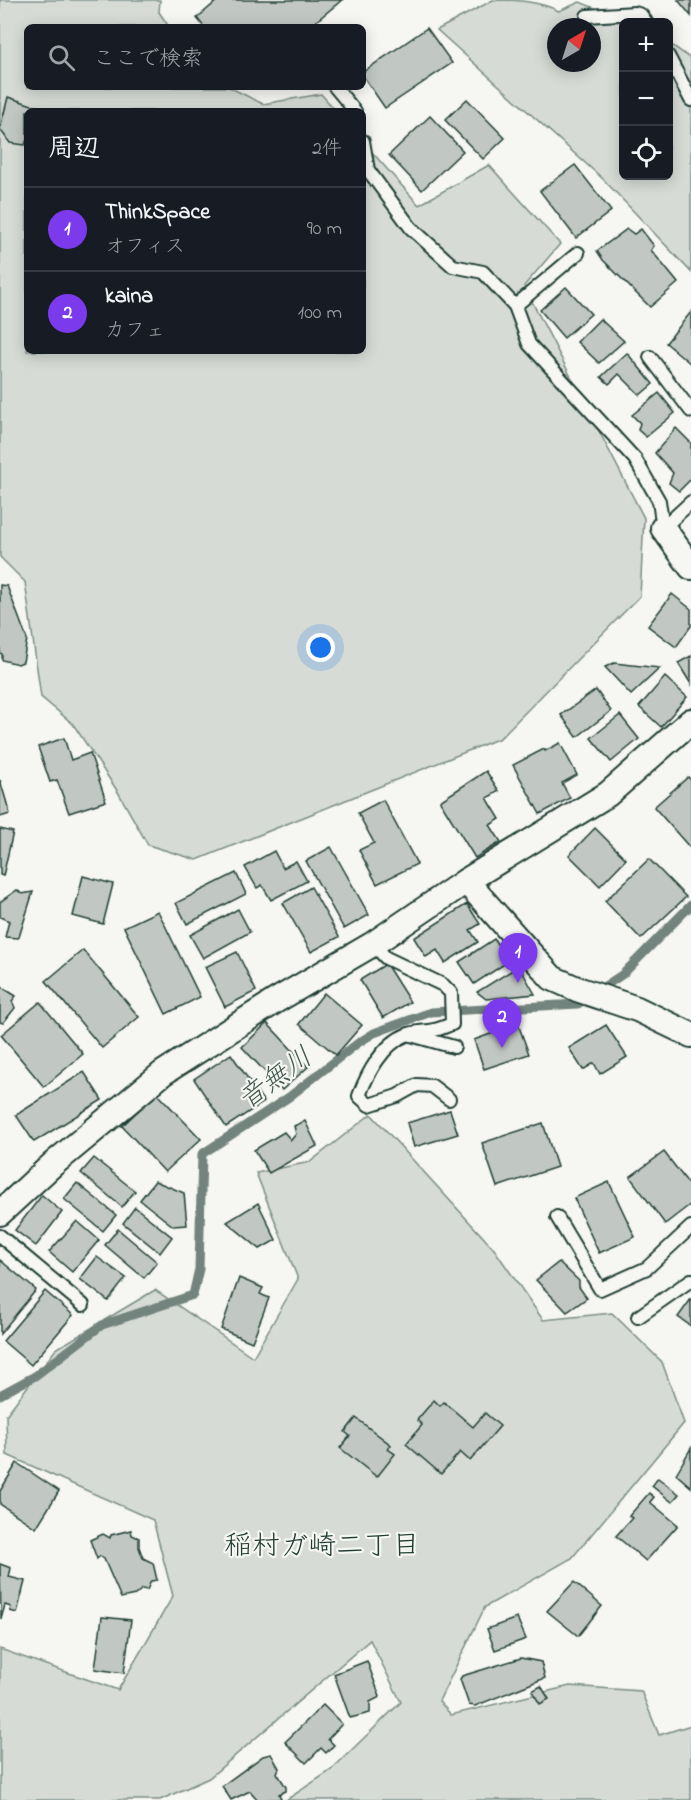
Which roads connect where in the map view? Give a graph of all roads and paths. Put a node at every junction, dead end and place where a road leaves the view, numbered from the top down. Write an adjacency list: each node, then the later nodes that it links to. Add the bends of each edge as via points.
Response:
1 (587, 16): 2 (lane, via 635,13)
2 (643, 18)
3 (673, 64): 5 (lane)
4 (338, 90): 6 (lane)
5 (691, 100)
6 (352, 108)
7 (366, 158): 9 (lane, via 368,170 411,228 453,266 483,272)
8 (578, 253): 9 (lane)
9 (514, 306): 13 (lane, via 529,344 635,459 659,501)
10 (650, 357): 11 (lane)
11 (691, 411)
12 (691, 502): 13 (lane)
13 (663, 528): 14 (street)
14 (691, 567)
15 (691, 721): 16 (street, via 608,794)
16 (466, 881): 17 (street); 19 (street, via 552,978 637,1009)
17 (373, 944): 18 (lane, via 386,958 451,993 452,1024); 22 (street, via 163,1073)
18 (407, 1034): 20 (lane); 21 (lane, via 379,1058 359,1096 369,1105 417,1085 432,1086)
19 (691, 1035)
20 (454, 1047)
21 (449, 1099)
22 (0, 1213)
23 (557, 1217): 24 (lane, via 600,1289 647,1268)
24 (691, 1227)
25 (0, 1236): 27 (lane)
26 (691, 1280): 28 (lane)
27 (83, 1305)
28 (638, 1317)

